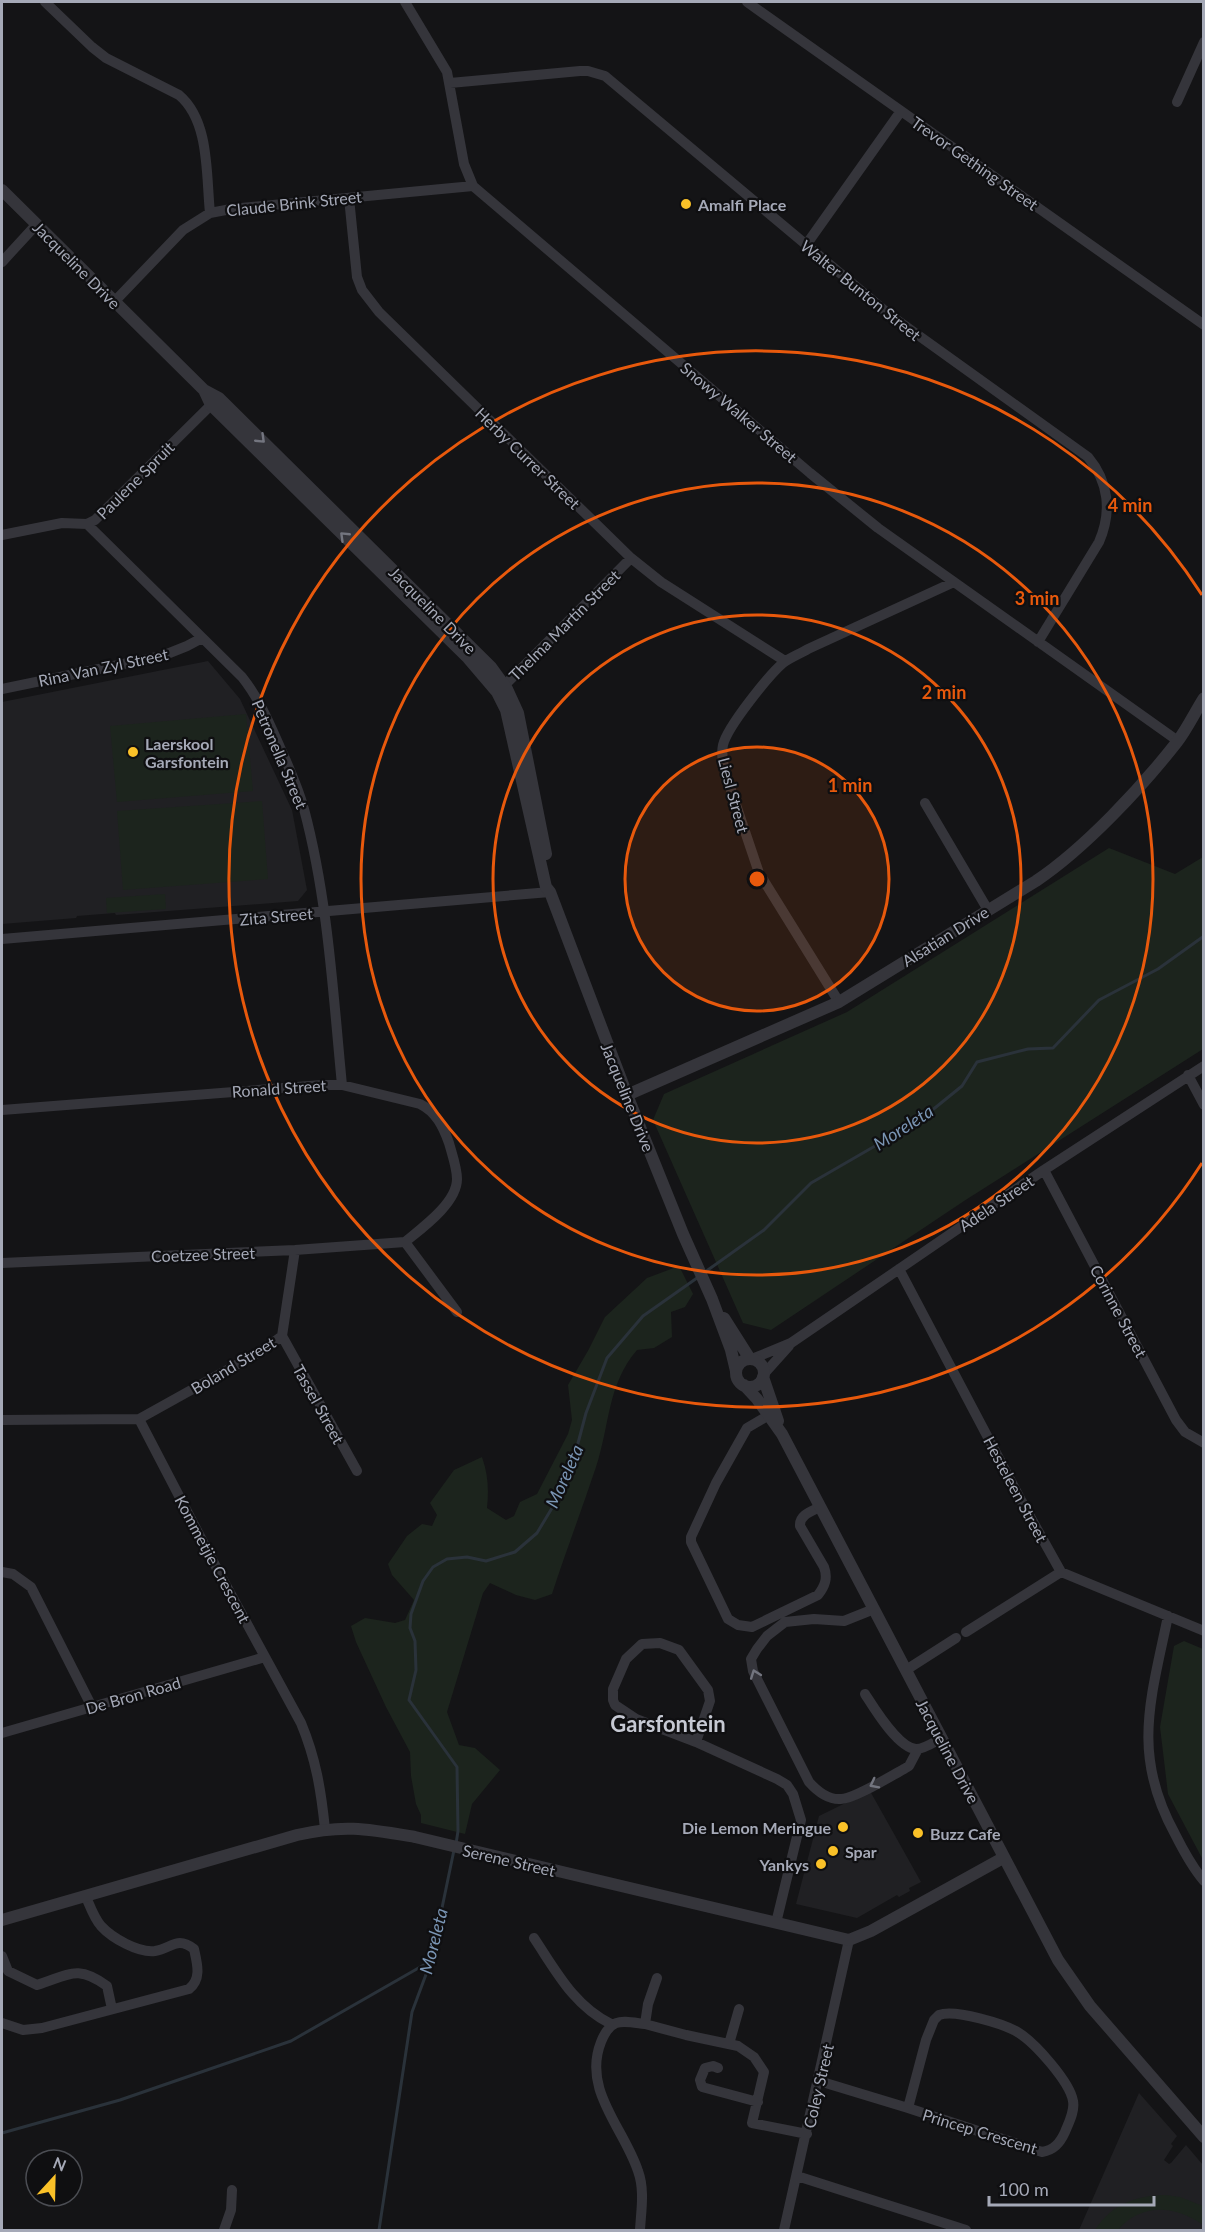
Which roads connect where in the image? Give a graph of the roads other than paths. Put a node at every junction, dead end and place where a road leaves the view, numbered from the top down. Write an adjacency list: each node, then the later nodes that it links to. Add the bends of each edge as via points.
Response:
1 (45, 2): 11 (street, via 106,58 179,95 188,104 201,129)
2 (405, 2): 5 (street, Snowy Walker Street, via 444,66)
3 (747, 2): 7 (street, Trevor Gething Street)
4 (1203, 42): 6 (street)
5 (450, 83): 8 (street, Snowy Walker Street, via 464,164); 13 (street, Walter Bunton Street, via 580,71 605,76)
6 (1177, 102)
7 (901, 111): 13 (street); 16 (street, Trevor Gething Street)
8 (473, 186): 10 (street, Claude Brink Street); 21 (street, Snowy Walker Street, via 810,473)
9 (2, 190): 12 (street, Jacqueline Drive)
10 (349, 198): 11 (street, Claude Brink Street); 20 (street, Herby Currer Street, via 357,277 366,297)
11 (210, 213): 15 (street, Claude Brink Street, via 183,230)
12 (36, 225): 14 (street); 15 (street, Jacqueline Drive)
13 (806, 245): 23 (street, Walter Bunton Street, via 917,336 1088,458 1100,473 1107,497 1102,534)
14 (2, 262)
15 (114, 302): 17 (street, Jacqueline Drive)
16 (1203, 325)
17 (215, 401): 18 (street, Paulene Spruit); 25 (street, Jacqueline Drive)
18 (87, 524): 19 (street, Paulene Spruit, via 62,523); 22 (street, Petronella Street)
19 (2, 535)
20 (631, 558): 24 (street, Herby Currer Street, via 661,582); 25 (street, Thelma Martin Street)
21 (954, 582): 23 (street, Snowy Walker Street); 24 (street, Liesl Street)
22 (202, 638): 26 (street, Rina Van Zyl Street, via 162,656); 32 (street, Petronella Street, via 255,694 274,734 304,807)
23 (1038, 642): 28 (street, Snowy Walker Street)
24 (785, 662): 34 (street, Liesl Street, via 729,731 722,758 759,873)
25 (501, 688): 30 (street, Jacqueline Drive, via 518,713)
26 (2, 689)
27 (1201, 706): 28 (street, Alsatian Drive)
28 (1178, 741): 31 (street, Alsatian Drive, via 1130,796 1060,863)
29 (925, 803): 31 (street)
30 (550, 892): 32 (street, Zita Street); 38 (street, Jacqueline Drive)
31 (988, 910): 34 (street, Alsatian Drive)
32 (323, 912): 33 (street, Zita Street); 37 (street, Petronella Street)
33 (2, 939)
34 (839, 1002): 38 (street, Alsatian Drive)
35 (1203, 1066): 36 (street, Adela Street)
36 (1188, 1075): 39 (street); 41 (street, Adela Street)
37 (342, 1085): 40 (street, Ronald Street); 42 (street, Ronald Street, via 428,1108 439,1119 448,1140 457,1180 455,1190 432,1219)
38 (627, 1095): 46 (street, Jacqueline Drive)
39 (1203, 1105)
40 (2, 1110)
41 (1044, 1170): 45 (street, Adela Street); 58 (street, Corinne Street, via 1176,1419 1185,1432)
42 (405, 1242): 43 (street, Coetzee Street); 47 (street)
43 (295, 1250): 44 (street, Coetzee Street); 48 (street, Boland Street)
44 (2, 1263)
45 (899, 1269): 49 (street, Adela Street); 62 (street, Hesteleen Street)
46 (712, 1299): 50 (street, Jacqueline Drive); 51 (street, Jacqueline Drive)
47 (457, 1312)
48 (282, 1336): 55 (street, Boland Street); 59 (street, Tassel Street)
49 (791, 1343): 50 (street, Adela Street); 52 (street, Adela Street)
50 (751, 1359): 51 (street, via 742,1361); 52 (street, via 759,1363)
51 (736, 1371): 53 (street)
52 (763, 1376): 53 (street, via 757,1384); 57 (street, Jacqueline Drive)
53 (744, 1385): 54 (street, Jacqueline Drive)
54 (769, 1415): 57 (street, Jacqueline Drive); 60 (street, via 747,1428 691,1537 733,1623 752,1627 818,1595 826,1574 799,1522)
55 (139, 1419): 56 (street); 66 (street, Kommetjie Crescent)
56 (2, 1420)
57 (782, 1434): 60 (street, Jacqueline Drive)
58 (1203, 1443)
59 (357, 1471)
60 (820, 1506): 63 (street, Jacqueline Drive)
61 (2, 1572): 69 (street, via 13,1574 31,1587)
62 (1061, 1572): 64 (street); 67 (street)
63 (874, 1609): 67 (street, Jacqueline Drive); 73 (street, one-way to 63, via 909,1766 851,1796 840,1799 818,1793 753,1671 751,1659 757,1649 784,1622 844,1621)
64 (1168, 1616): 65 (street); 76 (street, via 1150,1704 1148,1754 1158,1802)
65 (1203, 1631)
66 (266, 1657): 69 (street, De Bron Road); 74 (street, Kommetjie Crescent, via 312,1750 320,1780)
67 (906, 1670): 71 (street, Jacqueline Drive)
68 (865, 1694): 73 (street, via 885,1724 909,1747)
69 (92, 1707): 70 (street, De Bron Road)
70 (2, 1732)
71 (942, 1738): 73 (street); 75 (street, Jacqueline Drive)
72 (696, 1742): 72 (street, via 710,1701 708,1690 679,1650 660,1642 642,1644 626,1659 613,1689 615,1705 636,1719); 79 (street, via 777,1779 793,1794 801,1820)
73 (918, 1749)
74 (325, 1829): 77 (street, Serene Street); 79 (street, Serene Street, via 371,1829 415,1837)
75 (1004, 1857): 81 (street); 95 (street, Jacqueline Drive, via 1071,1980)
76 (1203, 1881)
77 (86, 1897): 78 (street, Serene Street); 84 (street, via 100,1925 113,1936 141,1950 186,1943 194,1949 196,1957 197,1974 189,1989)
78 (2, 1920)
79 (776, 1923): 81 (street, Serene Street)
80 (534, 1938): 87 (street, via 565,1987 593,2014)
81 (849, 1940): 91 (street, Coley Street)
82 (2, 1956): 84 (street, via 8,1971 37,1985 78,1972 96,1977 107,1986)
83 (657, 1978): 88 (street)
84 (112, 2009): 86 (street, via 42,2028 23,2030)
85 (740, 2009): 89 (street)
86 (2, 2024)
87 (611, 2024): 88 (street); 99 (street, via 597,2053 595,2076 638,2171 642,2192)
88 (645, 2024): 89 (street)
89 (729, 2044): 92 (street, via 754,2057 764,2072)
90 (718, 2068): 92 (street, via 705,2068 700,2080 702,2087)
91 (819, 2082): 93 (street, Princep Crescent); 94 (street, Coley Street)
92 (758, 2102): 94 (street, via 752,2123)
93 (908, 2108): 93 (street, Princep Crescent, via 1042,2152 1060,2141 1074,2102 1060,2076 1022,2035 1005,2026 951,2012 939,2015 931,2027)
94 (807, 2134): 96 (street, Coley Street)
95 (1203, 2137)
96 (797, 2176): 100 (street, Coley Street); 101 (street)
97 (232, 2190): 98 (street)
98 (224, 2230)
99 (640, 2230)
100 (784, 2230)
101 (966, 2230)

